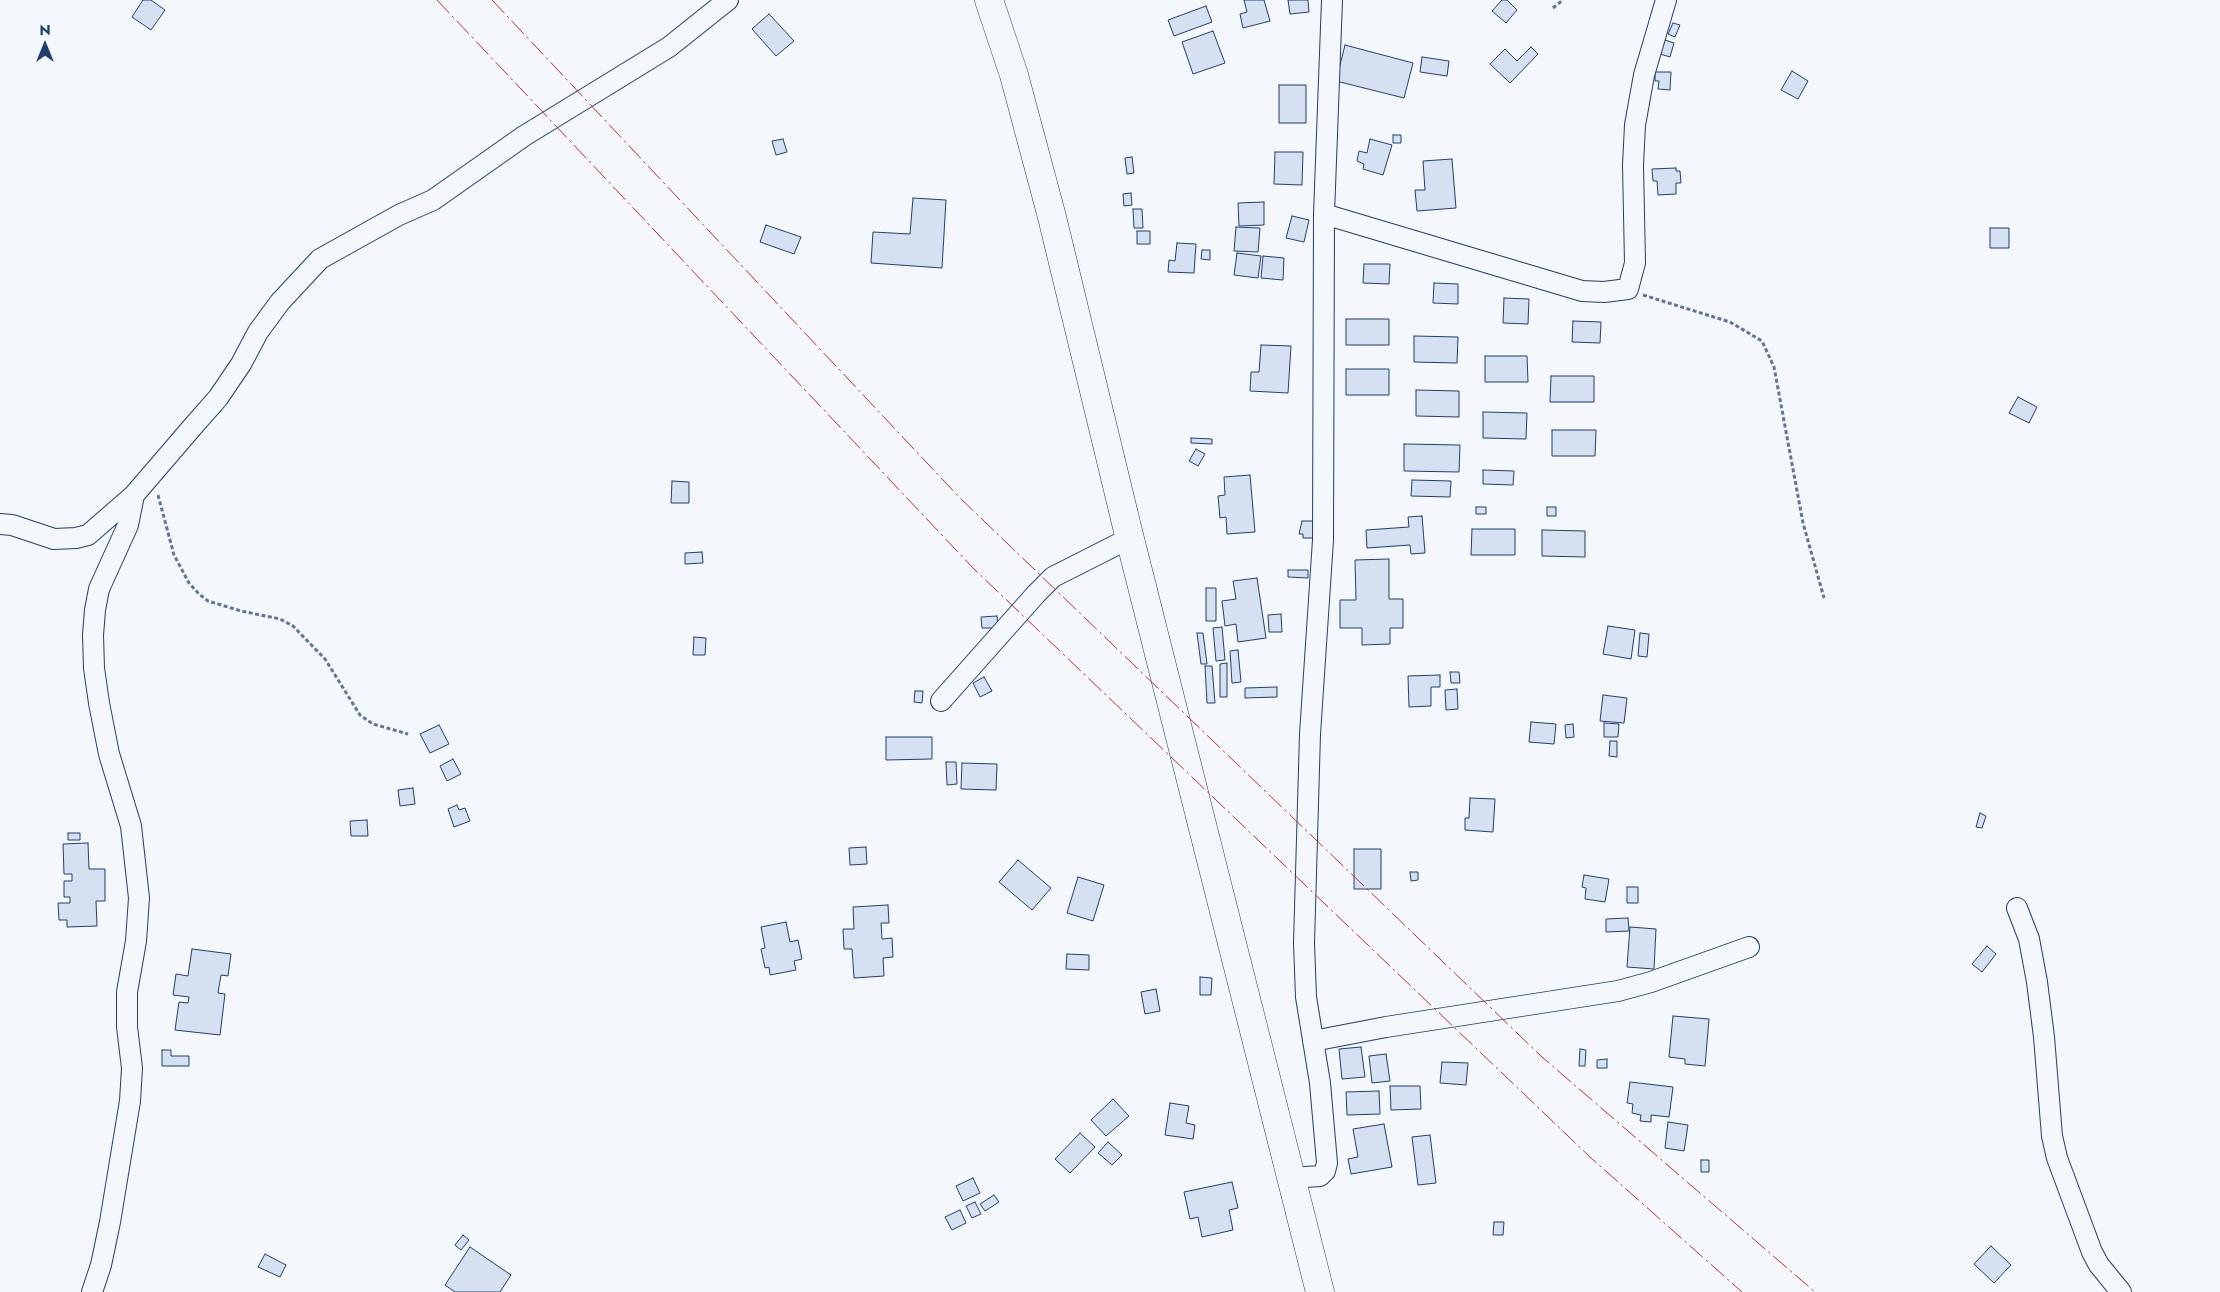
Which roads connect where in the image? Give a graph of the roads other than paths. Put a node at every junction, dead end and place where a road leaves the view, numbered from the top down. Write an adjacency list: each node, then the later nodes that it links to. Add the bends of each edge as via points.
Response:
1 (728, 0): 6 (street, via 669,47 524,136 433,200 399,215 310,267 264,325 218,398)
2 (989, 0): 8 (highway, via 1014,75 1052,217)
3 (1332, 0): 5 (street)
4 (1666, 0): 5 (street, via 1644,75 1635,125 1635,263 1628,289 1582,291)
5 (1324, 214): 12 (street, via 1323,540 1310,734 1304,942 1306,997)
6 (134, 495): 7 (street, via 88,535 76,538 54,539); 14 (street, via 128,525 99,589 94,610 94,660 99,703 109,754 131,826 139,898 127,992 132,1068 130,1102 110,1222)
7 (0, 524)
8 (1130, 538): 9 (street, via 1053,577); 13 (highway)
9 (941, 701)
10 (2017, 908): 16 (street, via 2035,973 2057,1158 2092,1252)
11 (1749, 948): 12 (street, via 1618,991 1386,1027)
12 (1313, 1042): 13 (street, via 1327,1169 1320,1176)
13 (1291, 1178): 15 (highway)
14 (92, 1292)
15 (1320, 1292)
16 (2121, 1292)

